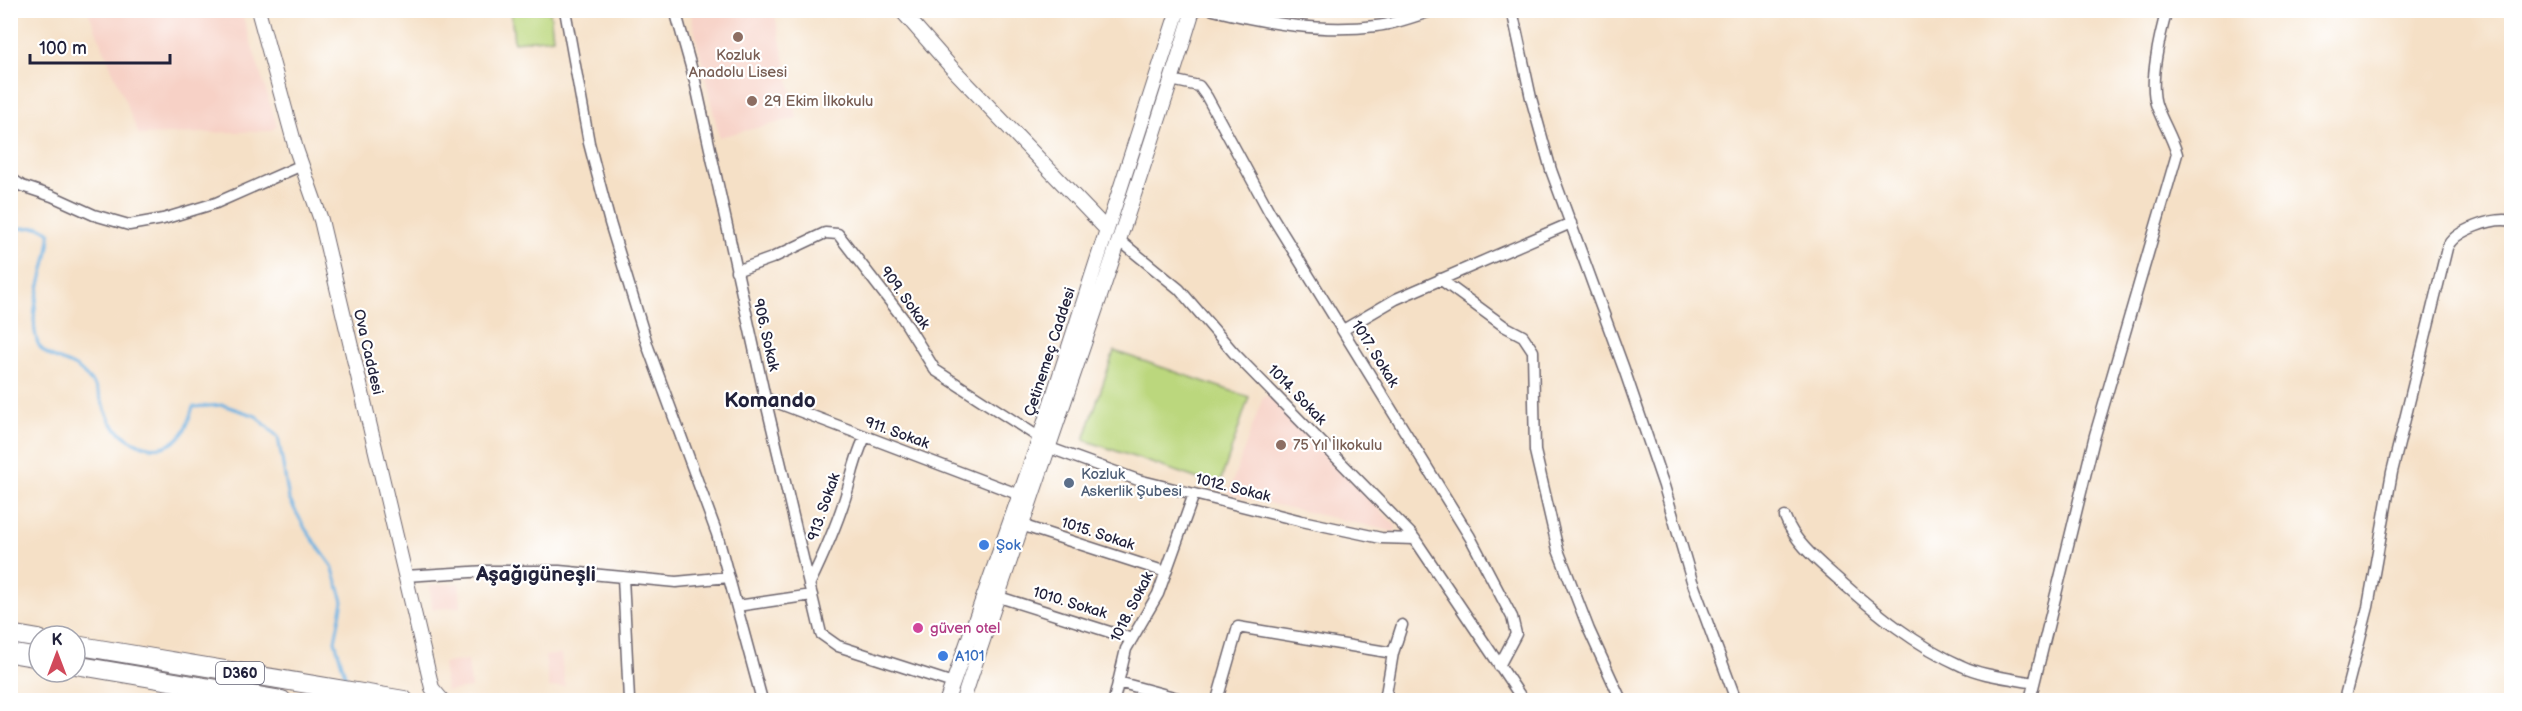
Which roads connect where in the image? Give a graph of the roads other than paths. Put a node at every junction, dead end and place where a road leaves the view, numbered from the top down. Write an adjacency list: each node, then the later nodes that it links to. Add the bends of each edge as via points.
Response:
1 (258, 10): 12 (main road, Ova Caddesi)
2 (565, 10): 32 (street, via 589,143 610,223 648,347)
3 (675, 10): 18 (street, 906. Sokak, via 696,81)
4 (901, 10): 16 (main road, via 951,68)
5 (1178, 10): 16 (main road, Çetinemeç Caddesi)
6 (1193, 10): 11 (main road, Çetinemeç Caddesi)
7 (1213, 10): 8 (street, via 1257,21 1324,28 1378,26)
8 (1434, 10)
9 (1512, 10): 15 (street, via 1551,170)
10 (2167, 10): 48 (street, via 2157,45 2156,106 2177,154 2095,435)
11 (1171, 80): 17 (main road, Çetinemeç Caddesi); 20 (street, 1017. Sokak, via 1198,86 1207,97 1270,213)
12 (302, 165): 13 (street, via 216,202 129,225 94,215); 30 (main road, Ova Caddesi, via 321,220)
13 (10, 178)
14 (2511, 221): 64 (street, via 2500,220 2460,232 2447,248 2391,472 2368,607)
15 (1570, 223): 19 (street); 62 (street, via 1624,369 1692,581)
16 (1107, 230): 23 (main road, Çetinemeç Caddesi)
17 (1119, 240): 23 (main road, Çetinemeç Caddesi); 28 (street, 1014. Sokak, via 1179,289 1234,353)
18 (736, 271): 21 (street, 906. Sokak); 23 (street, 909. Sokak, via 825,233 838,234 902,317 935,370)
19 (1440, 279): 20 (street); 61 (street, via 1523,336 1533,351 1535,451 1558,550)
20 (1343, 330): 45 (street, 1017. Sokak, via 1470,537 1512,617 1516,634)
21 (765, 398): 22 (street, 911. Sokak); 33 (street, 906. Sokak)
22 (865, 437): 25 (street, 911. Sokak); 33 (street, 913. Sokak)
23 (1043, 443): 24 (street, 1012. Sokak, via 1138,480); 25 (main road, Çetinemeç Caddesi); 27 (main road, Çetinemeç Caddesi)
24 (1194, 494): 28 (street, 1012. Sokak, via 1382,538); 29 (street, 1018. Sokak)
25 (1020, 495): 47 (main road, Çetinemeç Caddesi)
26 (1785, 517): 48 (street, via 1813,556 1880,616 1918,643 1964,668)
27 (1021, 525): 29 (street, 1015. Sokak); 34 (main road, Çetinemeç Caddesi)
28 (1415, 539): 45 (street, 1014. Sokak)
29 (1166, 572): 39 (street, 1018. Sokak)
30 (405, 576): 31 (street, via 559,571); 51 (main road, Ova Caddesi, via 432,688)
31 (623, 577): 32 (street, via 676,582); 52 (street)
32 (729, 577): 35 (street)
33 (810, 590): 35 (street); 47 (street, 906. Sokak, via 821,634 838,646)
34 (999, 597): 39 (street, 1010. Sokak); 55 (main road, Çetinemeç Caddesi)
35 (736, 606): 53 (street)
36 (1402, 625): 42 (street)
37 (10, 634): 38 (highway)
38 (27, 637)
39 (1132, 639): 46 (street, 1018. Sokak)
40 (87, 647): 50 (highway, D360)
41 (10, 653): 43 (highway)
42 (1394, 653): 58 (street, via 1238,627); 59 (street)
43 (27, 656)
44 (87, 666): 49 (highway, D360)
45 (1498, 666): 60 (street, 1014. Sokak)
46 (1118, 682): 56 (street, 1018. Sokak); 57 (street)
47 (953, 683): 54 (main road, Çetinemeç Caddesi)
48 (2034, 683): 63 (street)
49 (282, 700)
50 (404, 700)
51 (442, 700)
52 (629, 700)
53 (762, 700)
54 (947, 700)
55 (963, 700)
56 (1113, 700)
57 (1185, 700)
58 (1217, 700)
59 (1385, 700)
60 (1522, 700)
61 (1621, 700)
62 (1736, 700)
63 (2030, 700)
64 (2344, 700)

